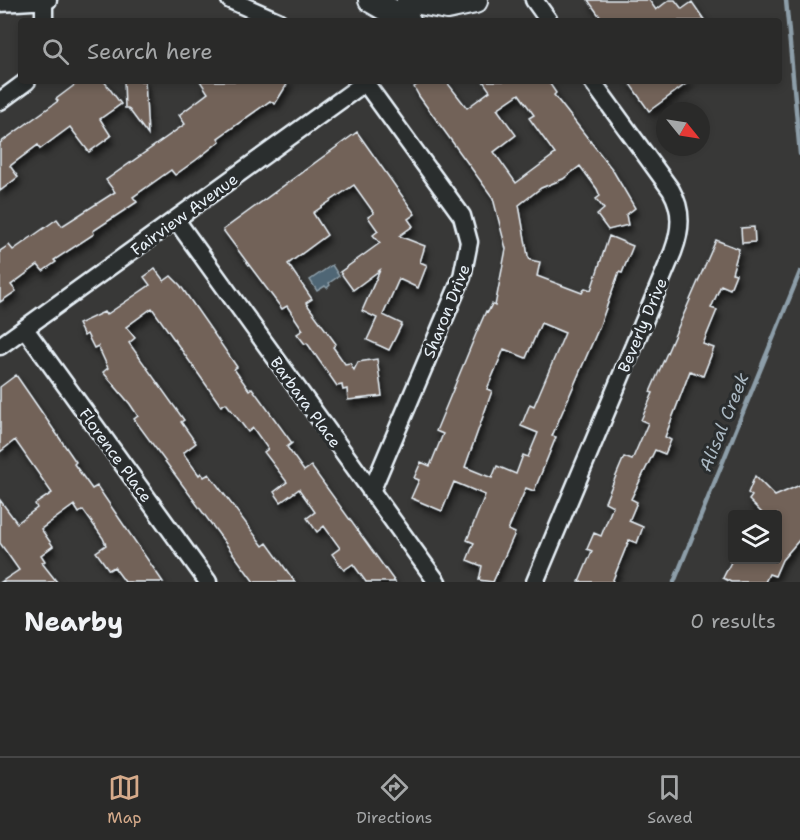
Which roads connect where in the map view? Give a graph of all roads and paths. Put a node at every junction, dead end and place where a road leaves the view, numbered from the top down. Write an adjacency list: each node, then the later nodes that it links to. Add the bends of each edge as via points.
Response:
1 (44, 0): 2 (street); 8 (street); 9 (street)
2 (48, 0)
3 (230, 0): 10 (street)
4 (371, 0): 11 (highway)
5 (409, 0): 6 (highway, via 447,7)
6 (476, 0): 12 (highway)
7 (534, 0): 13 (street)
8 (0, 3)
9 (44, 18)
10 (271, 18)
11 (403, 18)
12 (449, 18)
13 (547, 18)
14 (23, 84): 18 (street)
15 (361, 84): 19 (street, Fairview Avenue)
16 (367, 84): 22 (street, Sharon Drive, via 462,216 469,243 462,277)
17 (594, 84): 25 (street, Beverly Drive, via 671,190 678,205 680,225 673,252)
18 (0, 101)
19 (176, 220): 20 (street, Fairview Avenue); 22 (street, Barbara Place)
20 (25, 329): 21 (street, Fairview Avenue); 23 (street, Florence Place)
21 (0, 346)
22 (371, 492): 24 (street, Barbara Place)
23 (208, 582)
24 (437, 582)
25 (535, 582)

